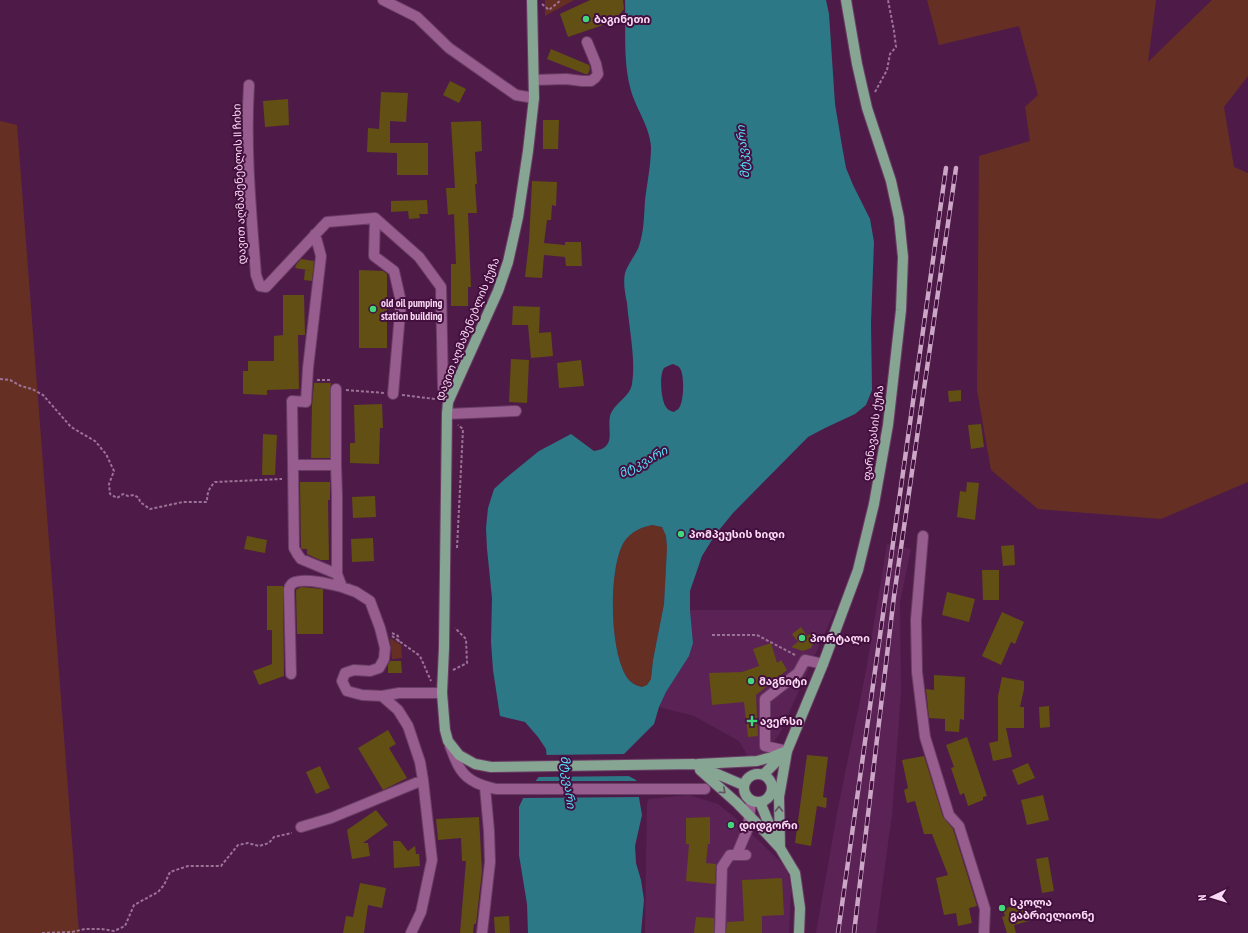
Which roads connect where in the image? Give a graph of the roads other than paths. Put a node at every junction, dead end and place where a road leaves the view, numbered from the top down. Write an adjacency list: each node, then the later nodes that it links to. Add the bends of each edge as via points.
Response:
1 (383, 0): 7 (street, via 417,17 449,48 516,95)
2 (532, 0): 5 (main road, დავით აღმაშენებლის ქუჩა)
3 (846, 0): 20 (main road, ფარნავასის ქუჩა, via 856,64 900,218 903,257 901,310 888,425 874,504 858,570)
4 (587, 42): 5 (street, via 598,74 591,81)
5 (534, 77): 7 (main road, დავით აღმაშენებლის ქუჩა)
6 (248, 84): 9 (street, დავით აღმაშენებლის II ჩიხი, via 249,183 256,275 260,286 266,287)
7 (534, 98): 12 (main road, დავით აღმაშენებლის ქუჩა, via 518,217 508,262 498,291)
8 (375, 218): 9 (street, დავით აღმაშენებლის II ჩიხი, via 327,222); 11 (street, via 374,256 394,271 401,302); 12 (street, via 420,257 441,287)
9 (315, 234): 15 (street, via 321,256 306,402 292,401)
10 (336, 389): 16 (street)
11 (393, 394)
12 (443, 401): 14 (main road, დავით აღმაშენებლის ქუჩა)
13 (516, 411): 14 (street)
14 (447, 414): 22 (main road, დავით აღმაშენებლის ქუჩა, via 444,648)
15 (293, 465): 16 (street); 18 (street, via 294,548 302,559)
16 (336, 465): 18 (street)
17 (923, 536): 40 (street, via 916,620 917,672 926,737 949,815 958,826 985,909)
18 (337, 574): 19 (street)
19 (342, 587): 21 (street, via 324,582 297,581 290,586); 23 (street, via 370,601 385,648 384,659 379,668 346,673 342,682 348,691)
20 (823, 664): 25 (main road, ფარნავასის ქუჩა); 25 (street, via 805,660 798,673 765,699 765,746)
21 (291, 674)
22 (439, 693): 23 (street, via 399,693); 24 (main road, დავით აღმაშენებლის ქუჩა)
23 (382, 696): 28 (street, via 398,710 408,726)
24 (448, 741): 26 (main road, დავით აღმაშენებლის ქუჩა, via 459,755 475,764 496,767); 30 (street, დავით აღმაშენებლის ქუჩა, via 460,770 474,782)
25 (787, 751): 26 (main road, დავით აღმაშენებლის ქუჩა, via 757,761); 27 (main road); 35 (main road, one-way to 25, via 779,797)
26 (694, 764): 29 (main road); 33 (main road, one-way to 33)
27 (764, 774): 29 (main road, via 751,774); 32 (main road, via 770,780 772,789 768,798)
28 (423, 780): 34 (street); 36 (street, via 432,860 421,912)
29 (743, 785): 32 (main road, via 744,794)
30 (485, 787): 31 (street); 37 (street, via 490,862)
31 (705, 789)
32 (756, 801): 33 (street); 35 (main road)
33 (750, 816): 35 (main road); 38 (street, via 742,855 730,855 722,867)
34 (297, 830)
35 (780, 848): 39 (main road, via 795,873 800,908)
36 (411, 933)
37 (482, 933)
38 (720, 933)
39 (799, 933)
40 (984, 933)

